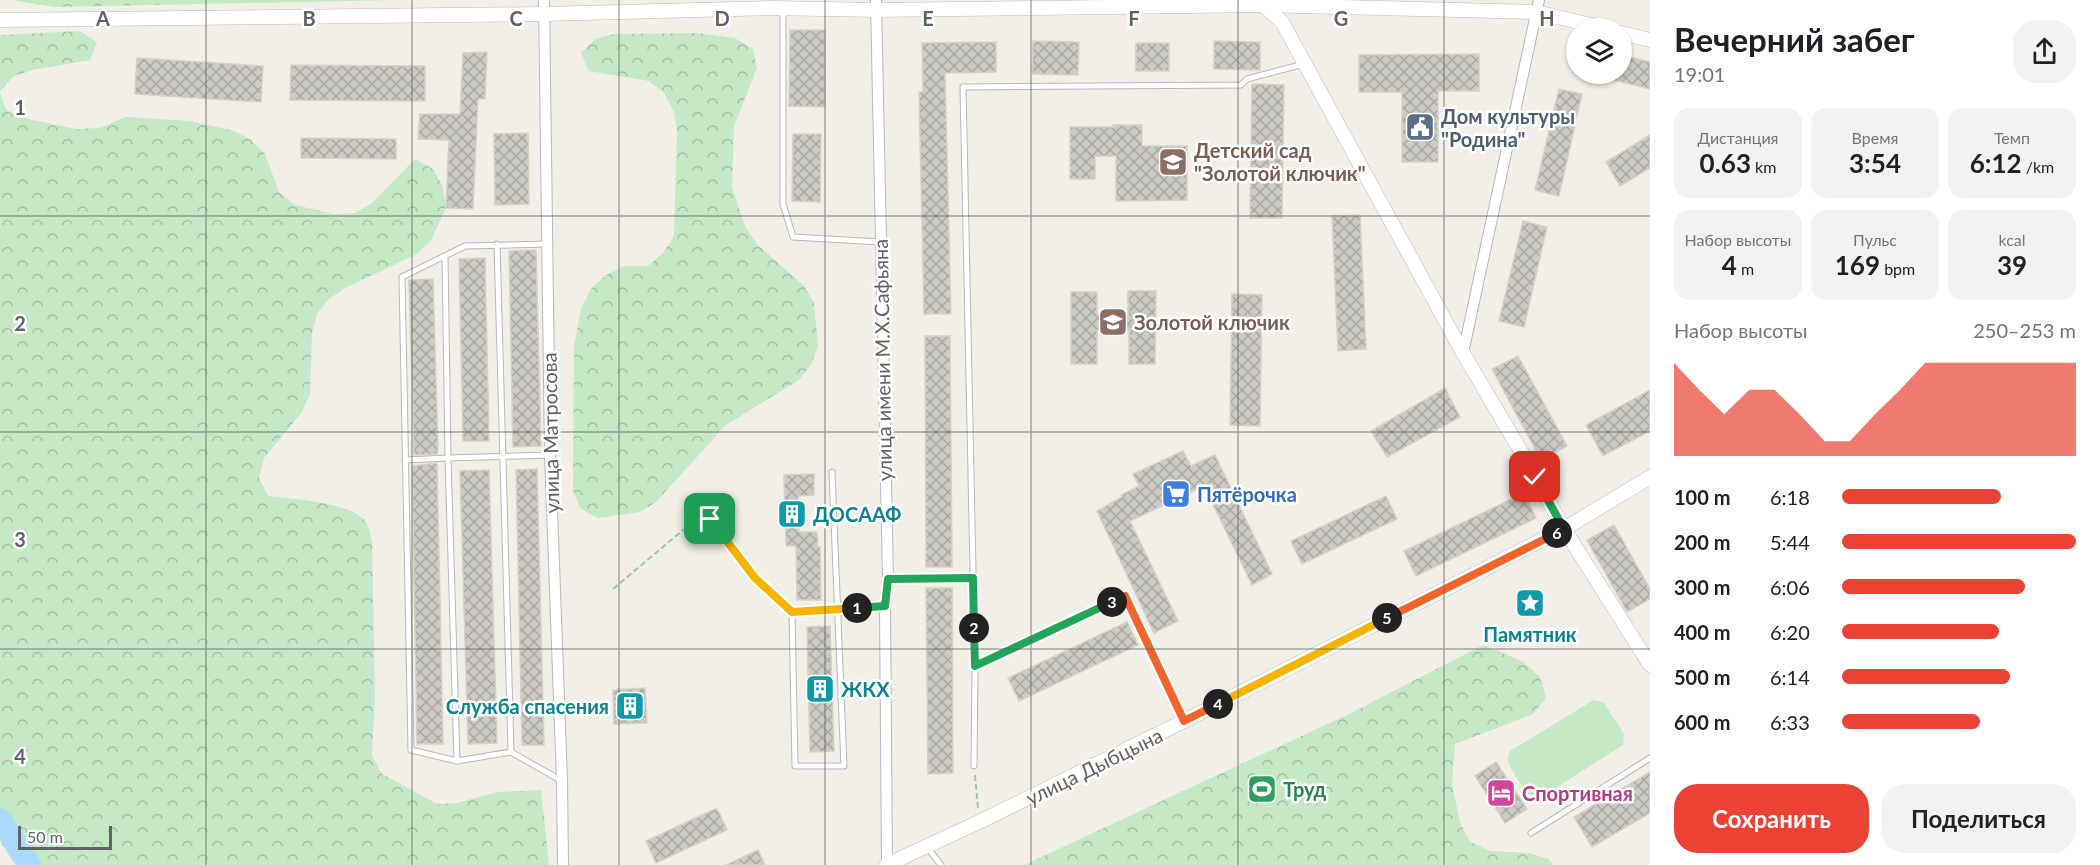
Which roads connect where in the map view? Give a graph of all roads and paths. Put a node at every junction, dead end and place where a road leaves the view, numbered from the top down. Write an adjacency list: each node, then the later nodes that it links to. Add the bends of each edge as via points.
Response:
1 (1263, 2): 2 (street); 4 (street); 10 (street, via 1282,22)
2 (876, 5): 3 (street); 11 (street, улица имени М.Х.Сафьяна)
3 (776, 6): 5 (street); 11 (lane, via 783,204 793,237)
4 (1538, 6): 6 (street); 15 (street)
5 (544, 7): 7 (street); 13 (street, улица Матросова)
6 (1574, 18)
7 (0, 20)
8 (1632, 36): 9 (street)
9 (1650, 40)
10 (1305, 64): 15 (street); 23 (lane, via 1247,79 1241,85 963,87)
11 (879, 242): 24 (street, улица имени М.Х.Сафьяна)
12 (497, 244): 13 (lane); 14 (lane, via 465,246); 17 (lane)
13 (546, 244): 16 (street, улица Матросова)
14 (445, 256): 18 (lane); 19 (lane, via 402,277)
15 (1463, 353): 22 (street)
16 (550, 455): 17 (lane); 36 (street, улица Матросова)
17 (503, 456): 18 (lane); 32 (lane)
18 (448, 458): 19 (lane); 34 (lane)
19 (405, 460): 34 (lane, via 411,750)
20 (832, 472): 27 (lane)
21 (1650, 477): 22 (street, улица Дыбцына)
22 (1564, 529): 29 (street); 31 (street, улица Дыбцына)
23 (973, 578): 24 (lane); 30 (lane)
24 (888, 579): 26 (street, улица имени М.Х.Сафьяна)
25 (613, 589): 28 (path, via 683,530 710,519 755,578)
26 (885, 606): 27 (lane); 41 (street, улица имени М.Х.Сафьяна)
27 (839, 609): 28 (lane); 28 (lane, via 844,766 795,766)
28 (792, 612)
29 (1650, 665)
30 (975, 666): 31 (lane, via 1125,596); 35 (lane)
31 (1184, 721): 37 (street, улица Дыбцына)
32 (511, 752): 34 (lane); 36 (lane)
33 (1650, 758): 38 (lane)
34 (457, 761)
35 (974, 766): 37 (path)
36 (562, 781): 40 (street, улица Матросова)
37 (979, 822): 39 (street, улица Дыбцына)
38 (1531, 833)
39 (927, 847): 41 (street, улица Дыбцына); 42 (lane)
40 (563, 865)
41 (887, 865)
42 (940, 865)

